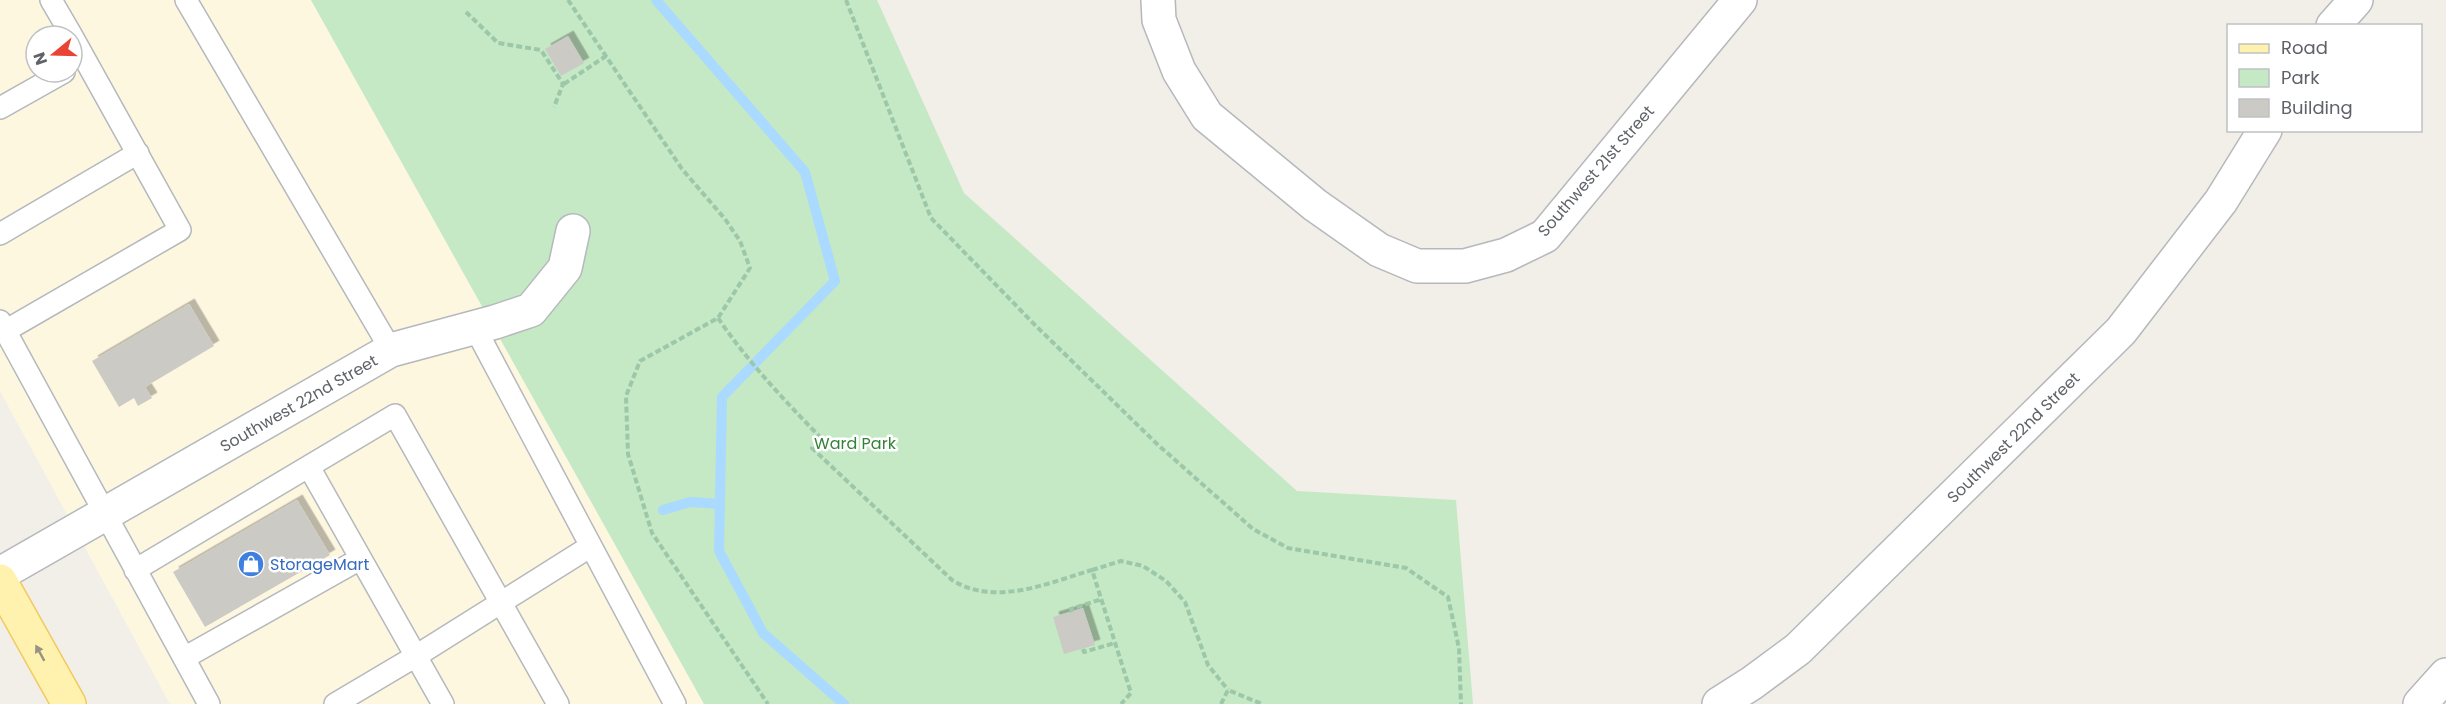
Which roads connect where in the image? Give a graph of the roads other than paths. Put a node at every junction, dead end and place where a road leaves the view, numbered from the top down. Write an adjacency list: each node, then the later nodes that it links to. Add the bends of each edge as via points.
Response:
1 (51, 0): 6 (lane)
2 (186, 0): 17 (lane)
3 (1158, 0): 4 (street, Southwest 21st Street, via 1159,20 1179,71 1208,116 1315,205 1379,250 1417,266 1465,266 1506,255 1545,236)
4 (1740, 0)
5 (2356, 0): 7 (street)
6 (65, 24)
7 (2335, 24)
8 (84, 72): 12 (lane)
9 (43, 84): 10 (lane)
10 (0, 108)
11 (2264, 132): 35 (street, Southwest 22nd Street, via 2221,201 2121,331 1798,649)
12 (138, 153): 14 (lane); 15 (lane, via 180,230)
13 (573, 231): 16 (street, Southwest 22nd Street, via 565,268 531,310)
14 (0, 234)
15 (3, 326): 19 (lane)
16 (475, 328): 17 (street, Southwest 22nd Street); 20 (lane)
17 (391, 350): 19 (street, Southwest 22nd Street)
18 (309, 467): 21 (lane); 22 (lane); 25 (lane, via 394,415)
19 (104, 514): 22 (lane); 23 (street, Southwest 22nd Street)
20 (591, 546): 25 (lane); 34 (lane)
21 (360, 559): 26 (lane); 27 (lane)
22 (135, 570): 27 (lane)
23 (0, 573)
24 (0, 582): 29 (main road, one-way to 24)
25 (500, 602): 26 (lane); 33 (lane)
26 (416, 656): 31 (lane); 32 (lane)
27 (184, 658): 30 (lane)
28 (2446, 675): 36 (street)
29 (69, 704)
30 (209, 704)
31 (335, 704)
32 (443, 704)
33 (558, 704)
34 (675, 704)
35 (1719, 704)
36 (2420, 704)

